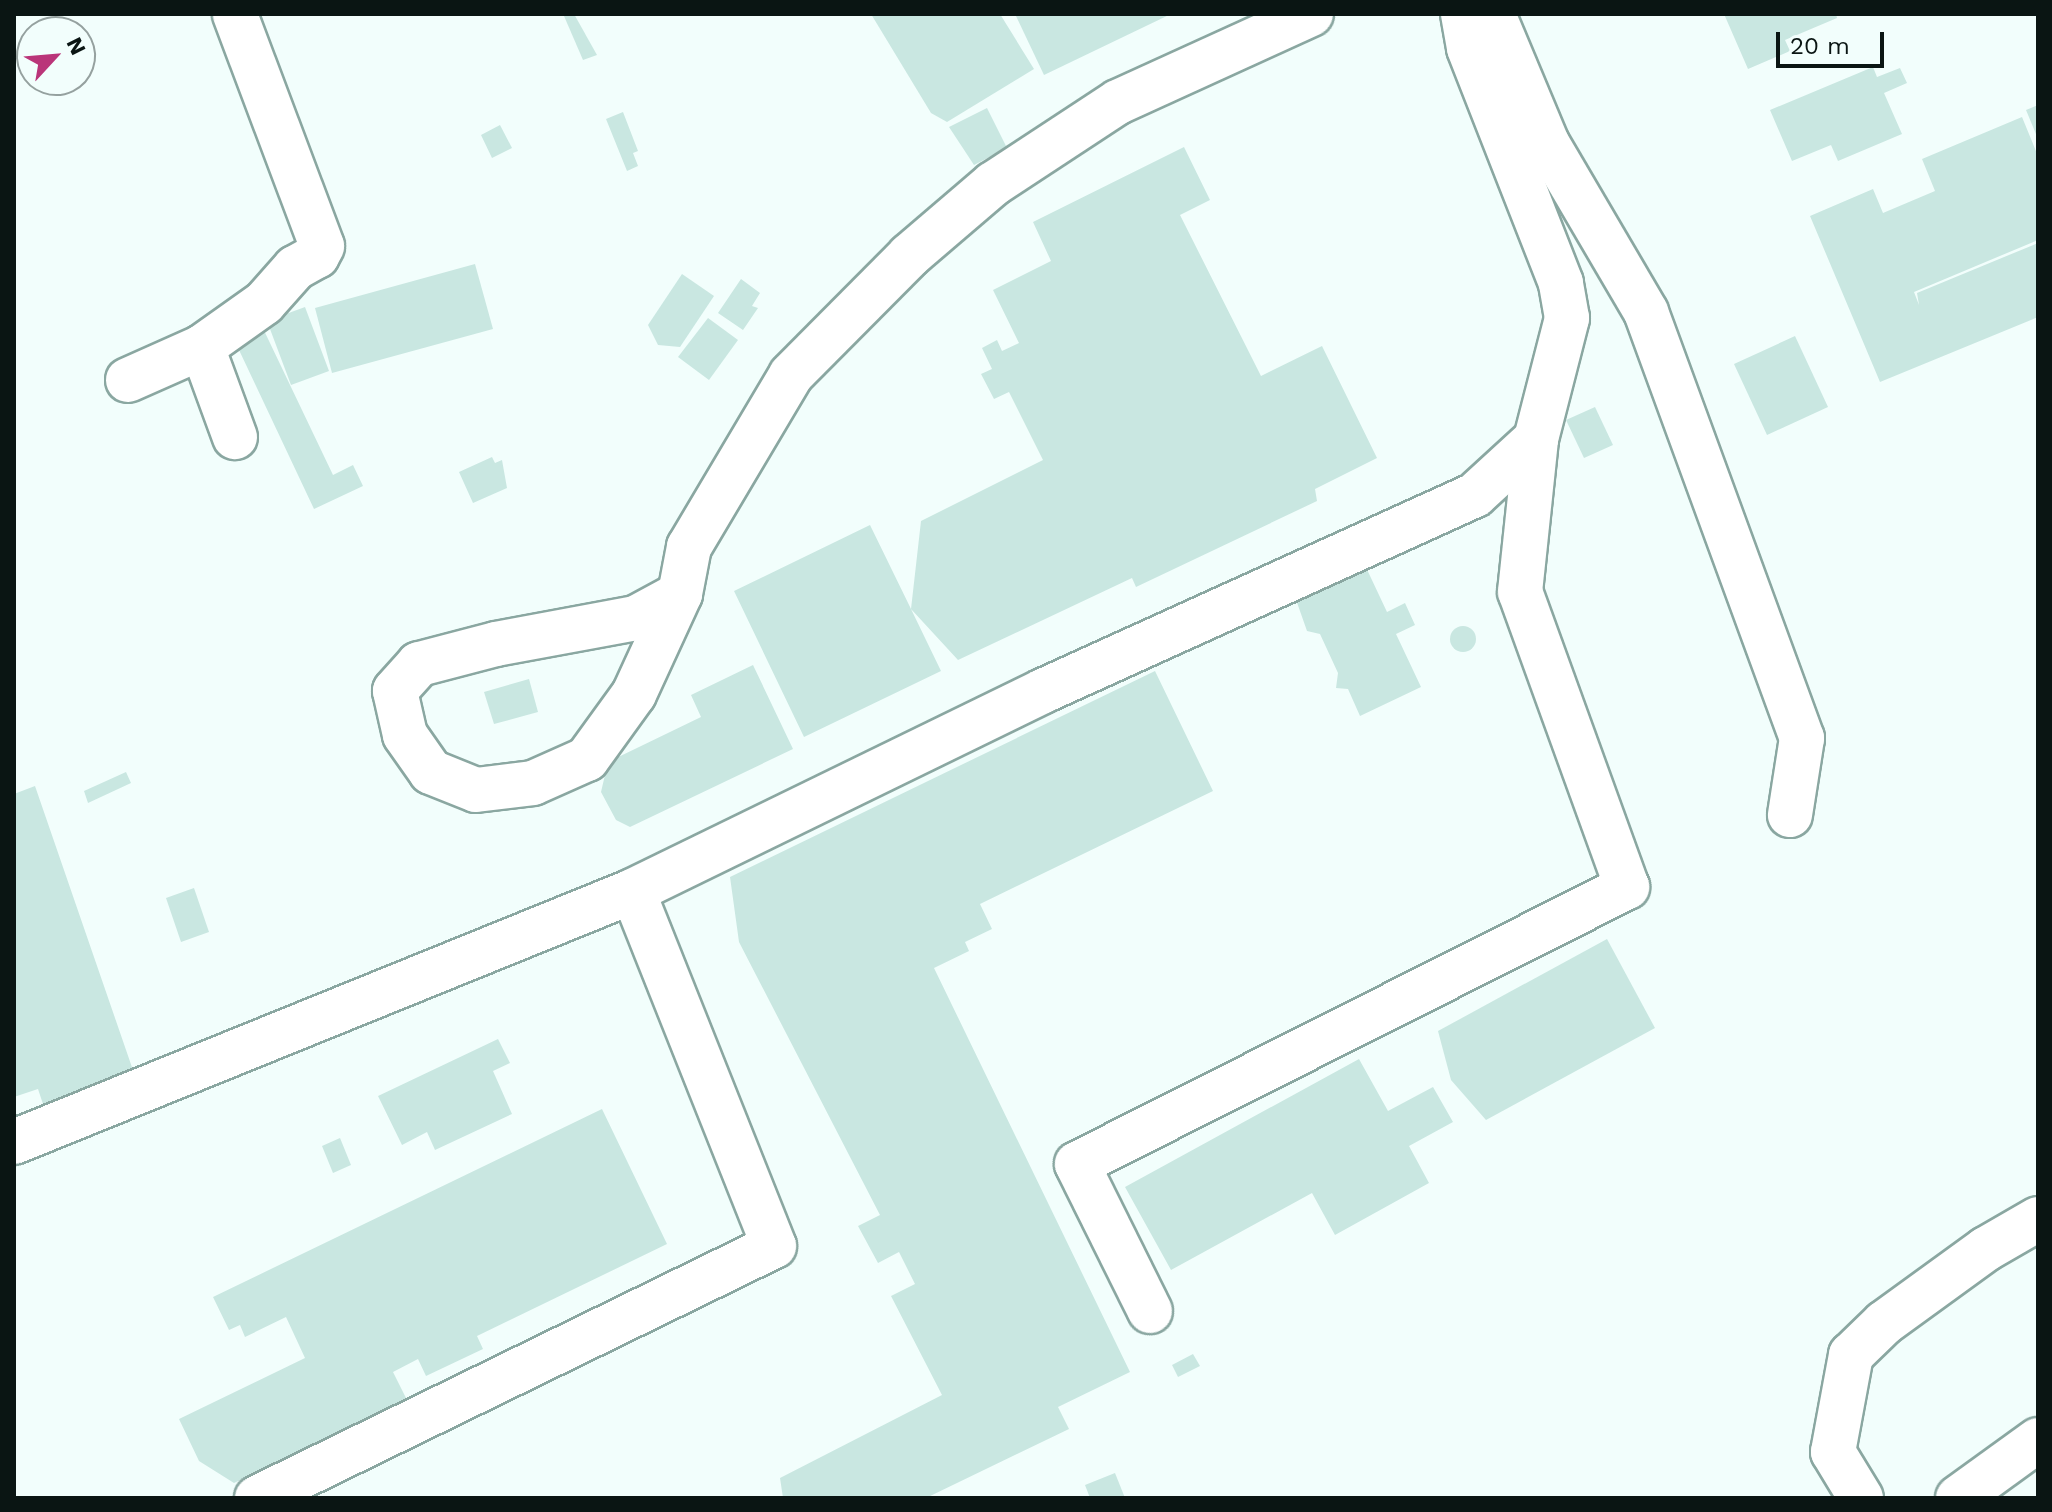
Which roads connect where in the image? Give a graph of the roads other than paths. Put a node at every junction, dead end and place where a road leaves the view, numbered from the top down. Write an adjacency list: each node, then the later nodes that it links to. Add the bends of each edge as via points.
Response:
1 (235, 14): 5 (street, via 322,246 264,303)
2 (1311, 14): 9 (street, via 1118,102 993,184 909,256 791,375 689,547)
3 (1463, 14): 8 (street, via 1469,48 1561,283 1567,318)
4 (1493, 14): 10 (street, via 1547,143 1646,312 1802,738)
5 (202, 347): 6 (street); 7 (street)
6 (128, 380)
7 (235, 437)
8 (1536, 439): 11 (street, via 1475,495 1029,697); 14 (street, via 1520,592 1627,887 1077,1164)
9 (680, 594): 9 (street, via 636,618 419,664 395,691 405,735 431,772 476,790 533,783 587,759 634,694)
10 (1790, 815)
11 (633, 891): 12 (street); 16 (street, via 774,1246)
12 (14, 1142)
13 (2038, 1219): 17 (street, via 1897,1313 1851,1355 1833,1452 1849,1486)
14 (1150, 1311)
15 (2038, 1440): 18 (street)
16 (257, 1498)
17 (1861, 1498)
18 (1958, 1498)

